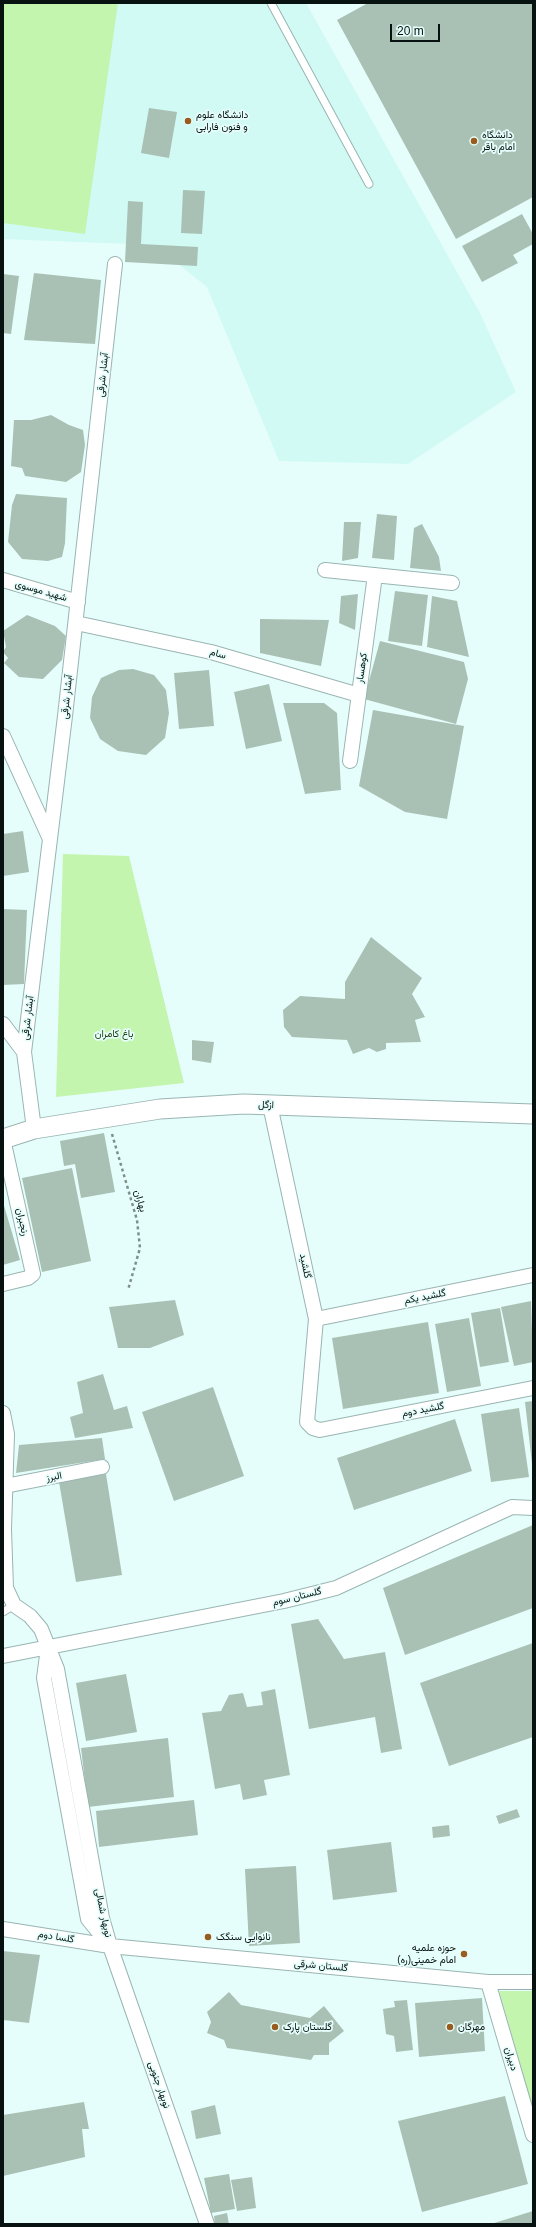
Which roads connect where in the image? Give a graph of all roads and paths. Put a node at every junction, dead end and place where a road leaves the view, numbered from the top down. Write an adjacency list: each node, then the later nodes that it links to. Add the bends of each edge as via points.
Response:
1 (271, 3): 2 (lane)
2 (369, 184)
3 (116, 264): 8 (street, آبشار شرقی)
4 (325, 570): 5 (street)
5 (375, 575): 7 (street); 10 (street, کوهسار)
6 (3, 580): 8 (street, شهید موسوی)
7 (452, 582)
8 (78, 602): 9 (street, آبشار شرقی)
9 (76, 623): 10 (street, سام, via 211,652); 13 (street, آبشار شرقی)
10 (359, 695): 12 (street, کوهسار)
11 (3, 736): 13 (street)
12 (350, 761)
13 (50, 840): 15 (street, آبشار شرقی)
14 (3, 1024): 15 (street)
15 (24, 1052): 19 (street, آبشار شرقی)
16 (270, 1105): 17 (main road, ازگل); 18 (main road, ازگل, via 160,1109); 24 (street, گلشید)
17 (533, 1114)
18 (108, 1117): 19 (main road, ازگل); 23 (path, بهاران, via 138,1227 140,1248)
19 (34, 1129): 20 (main road, ازگل)
20 (3, 1139): 22 (street, رنجبران, via 33,1274 28,1278)
21 (533, 1275): 24 (street, گلشيد يكم)
22 (3, 1284)
23 (128, 1290)
24 (316, 1319): 27 (street, گلشید, via 307,1422)
25 (533, 1388): 27 (street, گلشيد دوم, via 320,1430)
26 (3, 1414): 29 (street, نوبهار شمالی, via 7,1434)
27 (313, 1428)
28 (102, 1467): 29 (street, البرز)
29 (5, 1486): 31 (street, نوبهار شمالی)
30 (533, 1508): 33 (street, گلستان سوم, via 512,1507 336,1588 284,1601)
31 (4, 1529): 32 (street, نوبهار شمالی)
32 (9, 1609): 33 (street, نوبهار شمالی, via 30,1616 41,1629)
33 (48, 1648): 34 (street, گلستان سوم); 36 (street, نوبهار شمالی, via 57,1669 102,1918)
34 (3, 1656)
35 (3, 1929): 36 (street, گلسا دوم)
36 (110, 1946): 37 (street, گلستان شرقی); 40 (street, نوبهار جنوبی)
37 (488, 1982): 38 (street, گلستان شرقی); 39 (street, دبیران)
38 (533, 1982)
39 (533, 2135)
40 (207, 2224)

